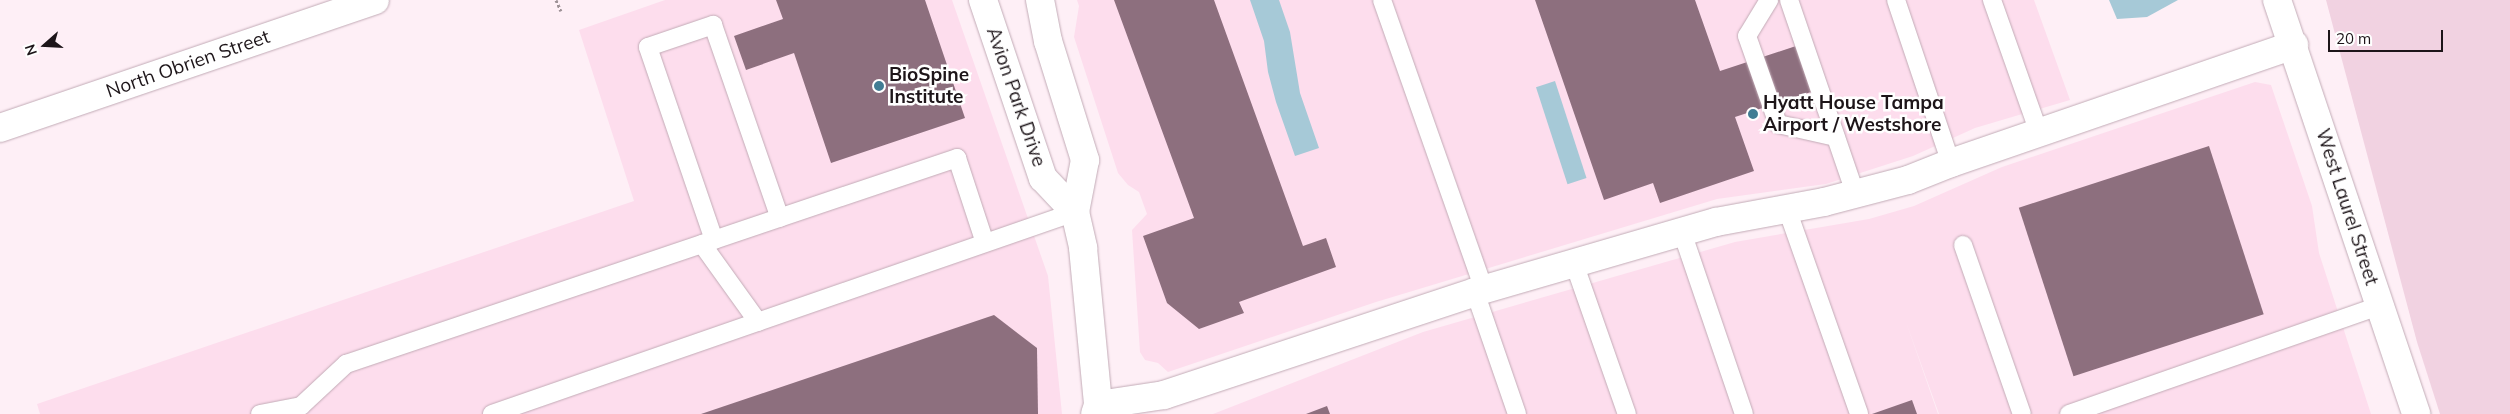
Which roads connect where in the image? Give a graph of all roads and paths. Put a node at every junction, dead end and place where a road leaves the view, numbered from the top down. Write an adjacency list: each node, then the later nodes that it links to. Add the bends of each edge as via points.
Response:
1 (375, 0): 13 (street, North Obrien Street)
2 (556, 0): 11 (path)
3 (983, 0): 19 (street, Avion Park Drive, via 1043,178)
4 (1040, 0): 19 (street, via 1048,41 1085,160)
5 (1382, 0): 26 (lane)
6 (1769, 0): 15 (lane, via 1747,36 1778,124)
7 (1788, 0): 15 (lane)
8 (1896, 0): 16 (lane)
9 (1992, 0): 14 (lane)
10 (2278, 0): 12 (street, West Laurel Street)
11 (561, 11)
12 (2294, 45): 14 (street); 27 (street, West Laurel Street)
13 (0, 128)
14 (2039, 133): 16 (street)
15 (1836, 137): 17 (lane)
16 (1951, 163): 17 (street, via 1908,180)
17 (1855, 193): 18 (street)
18 (1787, 208): 21 (street); 36 (lane)
19 (1075, 212): 23 (lane); 30 (street, via 1083,248)
20 (780, 218): 22 (lane); 22 (lane, via 713,25 704,28 648,47); 23 (lane, via 957,158)
21 (1682, 232): 25 (street); 35 (lane)
22 (708, 242): 28 (lane); 29 (lane, via 346,364)
23 (985, 243): 28 (lane)
24 (1963, 244): 37 (lane)
25 (1574, 263): 26 (street); 34 (lane)
26 (1480, 291): 30 (street, via 1164,395); 33 (lane)
27 (2380, 306): 38 (lane); 39 (street, West Laurel Street)
28 (758, 322): 32 (lane)
29 (302, 410): 31 (lane)
30 (1099, 411)
31 (260, 414)
32 (492, 414)
33 (1517, 414)
34 (1627, 414)
35 (1744, 414)
36 (1859, 414)
37 (2022, 414)
38 (2069, 414)
39 (2416, 414)

